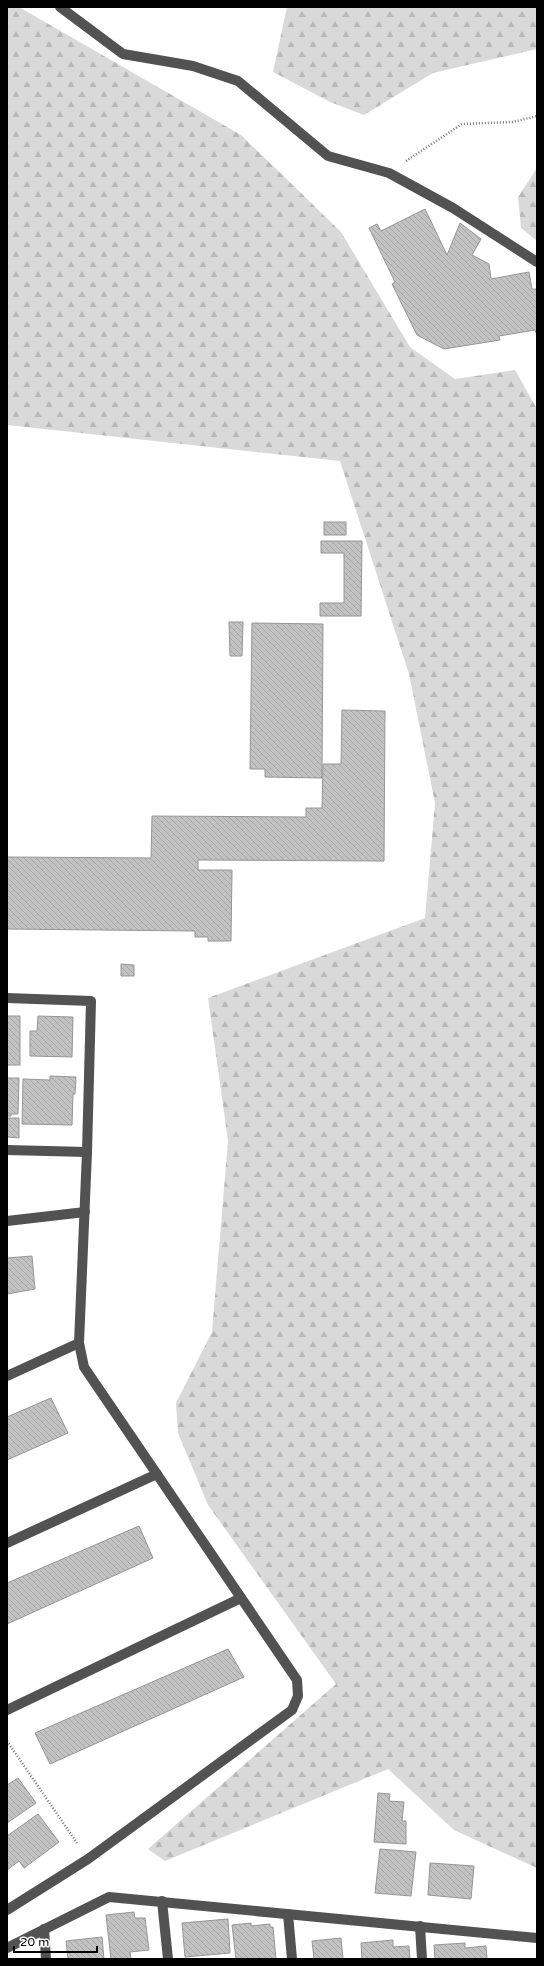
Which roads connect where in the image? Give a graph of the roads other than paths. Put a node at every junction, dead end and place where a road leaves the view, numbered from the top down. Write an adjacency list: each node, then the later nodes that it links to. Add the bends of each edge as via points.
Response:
1 (60, 7): 2 (street, via 123,54 193,66 238,80 328,156 389,172 453,208)
2 (537, 262)
3 (7, 998): 5 (street, via 90,1001)
4 (7, 1150): 5 (street)
5 (87, 1152): 6 (street)
6 (85, 1212): 7 (street); 8 (street)
7 (7, 1221)
8 (79, 1343): 9 (street); 10 (street, via 84,1367)
9 (7, 1376)
10 (157, 1474): 11 (street); 12 (street)
11 (7, 1543)
12 (242, 1598): 13 (street); 15 (street, via 298,1680 298,1696 292,1710 88,1859)
13 (7, 1710)
14 (162, 1901): 16 (street); 18 (street, via 109,1897); 22 (street)
15 (7, 1910)
16 (288, 1914): 17 (street); 23 (street)
17 (420, 1926): 19 (street); 24 (street)
18 (44, 1929): 20 (street); 21 (street)
19 (537, 1938)
20 (7, 1948)
21 (46, 1959)
22 (168, 1959)
23 (292, 1959)
24 (422, 1959)

